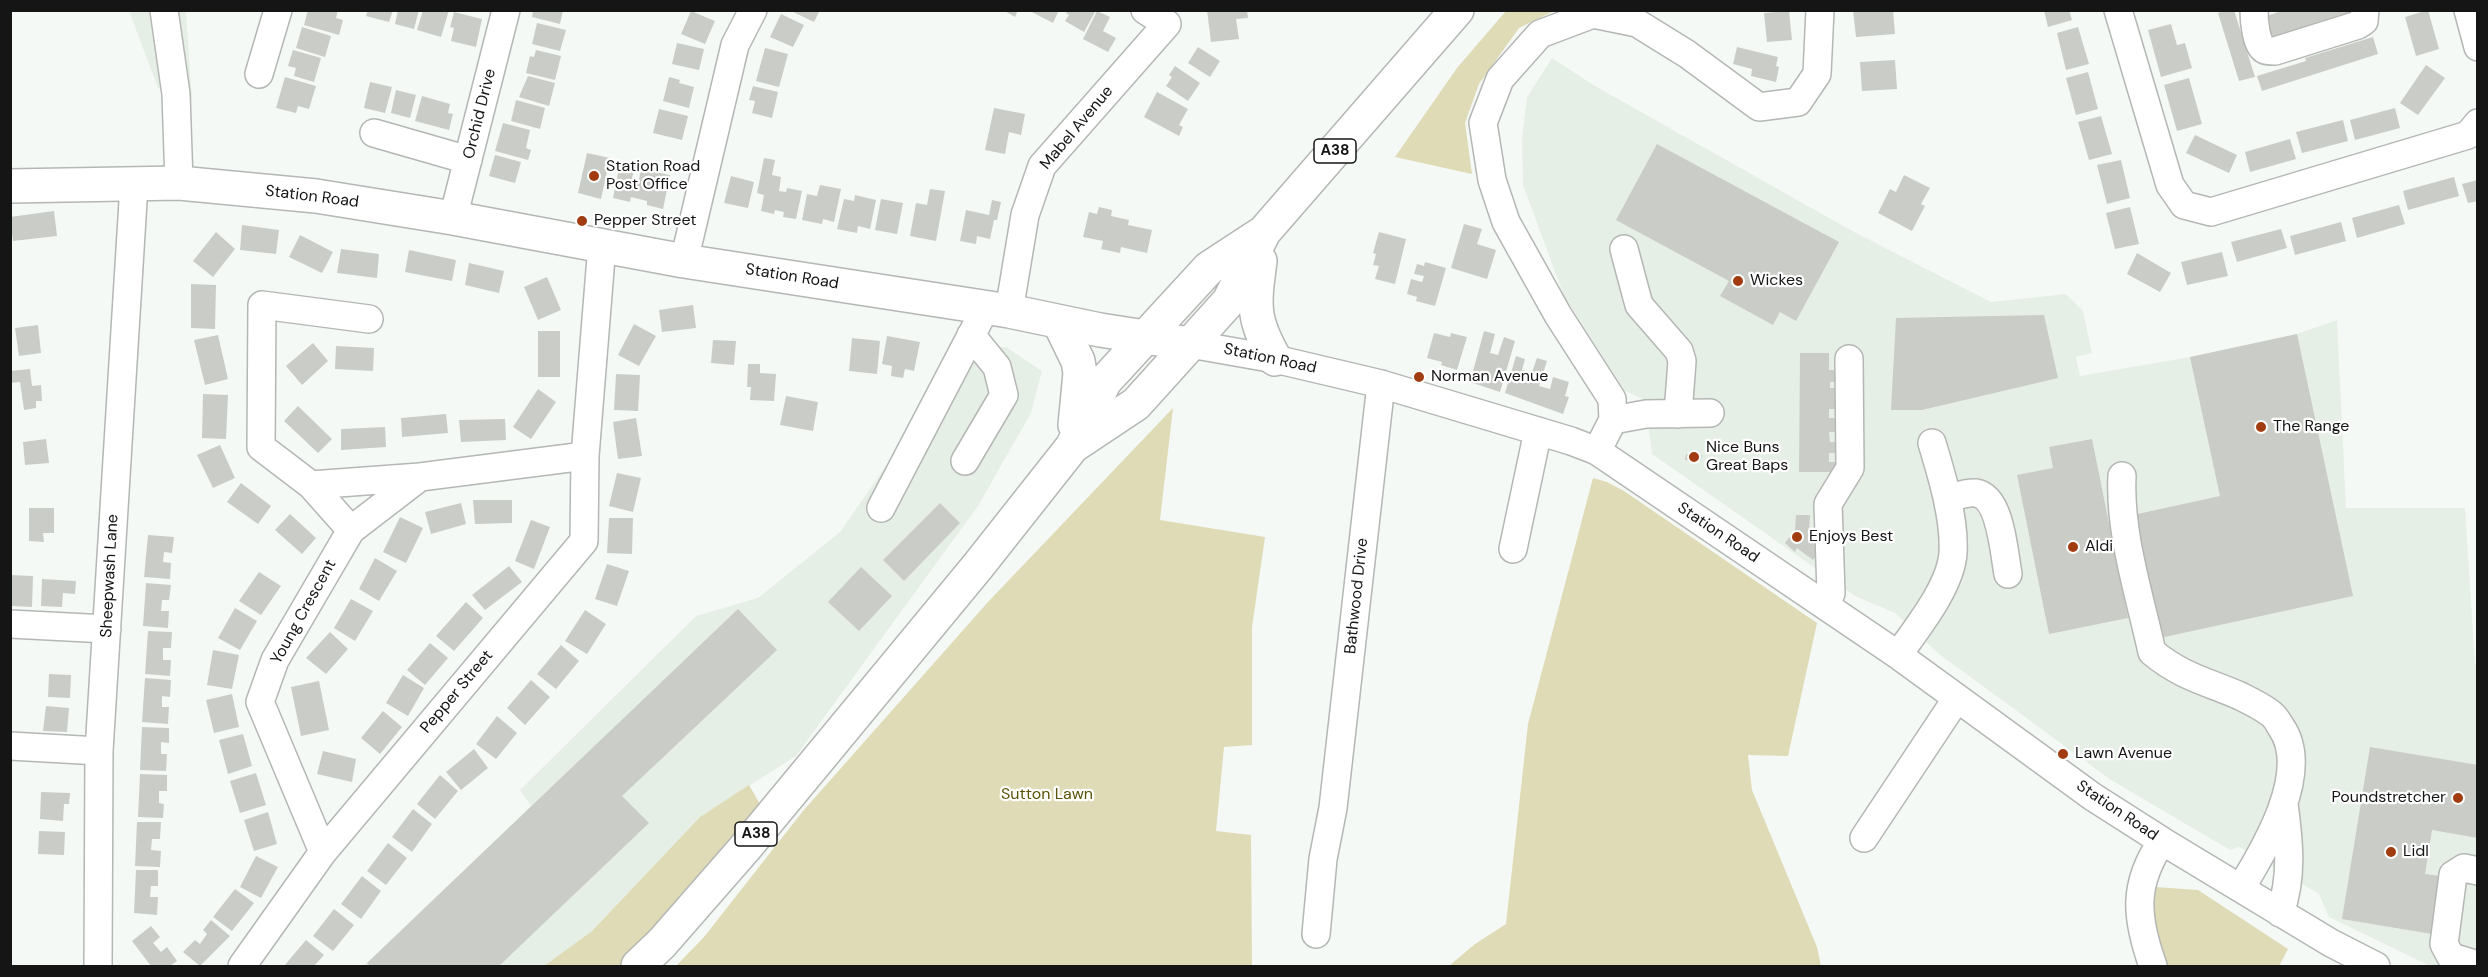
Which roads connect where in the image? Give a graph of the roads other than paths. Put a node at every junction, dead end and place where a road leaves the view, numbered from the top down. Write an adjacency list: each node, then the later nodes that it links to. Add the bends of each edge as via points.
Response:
1 (164, 10): 17 (street, via 176,94)
2 (278, 10): 13 (street)
3 (506, 10): 16 (street, Orchid Drive)
4 (753, 10): 24 (street, via 735,45)
5 (1145, 10): 25 (street, Mabel Avenue, via 1167,24 1042,166)
6 (1457, 10): 21 (main road, A38)
7 (1820, 10): 35 (street, via 1817,74 1798,102 1759,107 1687,54 1636,23 1593,14 1540,34 1500,79 1483,123 1492,180 1502,212 1558,315 1612,399)
8 (2118, 10): 14 (street, via 2170,185 2184,205 2211,212 2468,135)
9 (2254, 10): 10 (street, via 2261,48 2266,51 2358,25 2364,21)
10 (2365, 10)
11 (2468, 10): 12 (street)
12 (2478, 47)
13 (259, 74)
14 (2478, 123)
15 (374, 133): 16 (street)
16 (468, 160): 20 (street, Orchid Drive)
17 (179, 183): 18 (main road, Station Road); 20 (main road, Station Road, via 316,196)
18 (134, 185): 19 (main road, Station Road); 52 (street, Sheepwash Lane)
19 (10, 186)
20 (453, 218): 22 (main road, Station Road)
21 (1264, 232): 28 (main road, A38, via 1209,268); 29 (main road, A38, via 1235,293); 31 (main road, via 1255,312 1259,330)
22 (602, 245): 24 (main road, Station Road); 40 (street, Pepper Street)
23 (1624, 249): 34 (street, via 1639,305 1682,361)
24 (684, 261): 25 (main road, Station Road)
25 (988, 318): 27 (main road, Station Road); 41 (street, via 1004,395); 46 (street)
26 (369, 319): 44 (street, via 262,305 261,447)
27 (1059, 322): 28 (main road, Station Road); 38 (main road, via 1080,373)
28 (1144, 337): 29 (main road, Station Road); 38 (main road, A38, via 1105,381)
29 (1190, 344): 31 (street, Station Road); 38 (main road, A38, via 1136,404)
30 (1849, 358): 50 (street, via 1850,468 1828,504 1831,593)
31 (1275, 359): 32 (street, Station Road)
32 (1381, 384): 36 (street, Station Road); 64 (street, Bathwood Drive)
33 (1710, 413): 34 (street)
34 (1678, 414): 35 (street)
35 (1613, 420): 39 (street)
36 (1538, 431): 39 (street, Station Road); 48 (street)
37 (1932, 443): 45 (street)
38 (1072, 447): 68 (main road, A38, via 752,839)
39 (1597, 451): 50 (street, Station Road)
40 (585, 456): 43 (street); 60 (street, Pepper Street, via 584,541)
41 (965, 461)
42 (2122, 476): 57 (street, via 2124,526 2152,652 2187,676 2272,714 2288,737 2292,766)
43 (420, 477): 44 (street); 47 (street)
44 (311, 485): 47 (street)
45 (1948, 498): 49 (street, via 1974,493 1985,496 1995,510); 53 (street, via 1953,554 1945,580)
46 (881, 508)
47 (351, 530): 60 (street, Young Crescent, via 275,660 260,702)
48 (1513, 549)
49 (2008, 574)
50 (1826, 605): 53 (street, Station Road)
51 (10, 624): 52 (street)
52 (107, 629): 56 (street, Sheepwash Lane)
53 (1898, 655): 54 (street, Station Road)
54 (1957, 698): 58 (street); 59 (street, Station Road, via 2093,797)
55 (10, 746): 56 (street)
56 (99, 751): 66 (street, Sheepwash Lane)
57 (2284, 803): 62 (street); 63 (street, via 2289,868 2287,894)
58 (1864, 838)
59 (2162, 841): 62 (street, Station Road); 69 (street, via 2148,862 2139,906 2143,938)
60 (323, 852): 67 (street, Pepper Street)
61 (2478, 870): 65 (street, via 2464,868 2453,875 2444,944 2451,957)
62 (2241, 888): 63 (street, Station Road)
63 (2280, 912): 70 (street, Station Road)
64 (1317, 934)
65 (2478, 965)
66 (98, 966)
67 (242, 966)
68 (638, 966)
69 (2153, 966)
70 (2376, 966)

